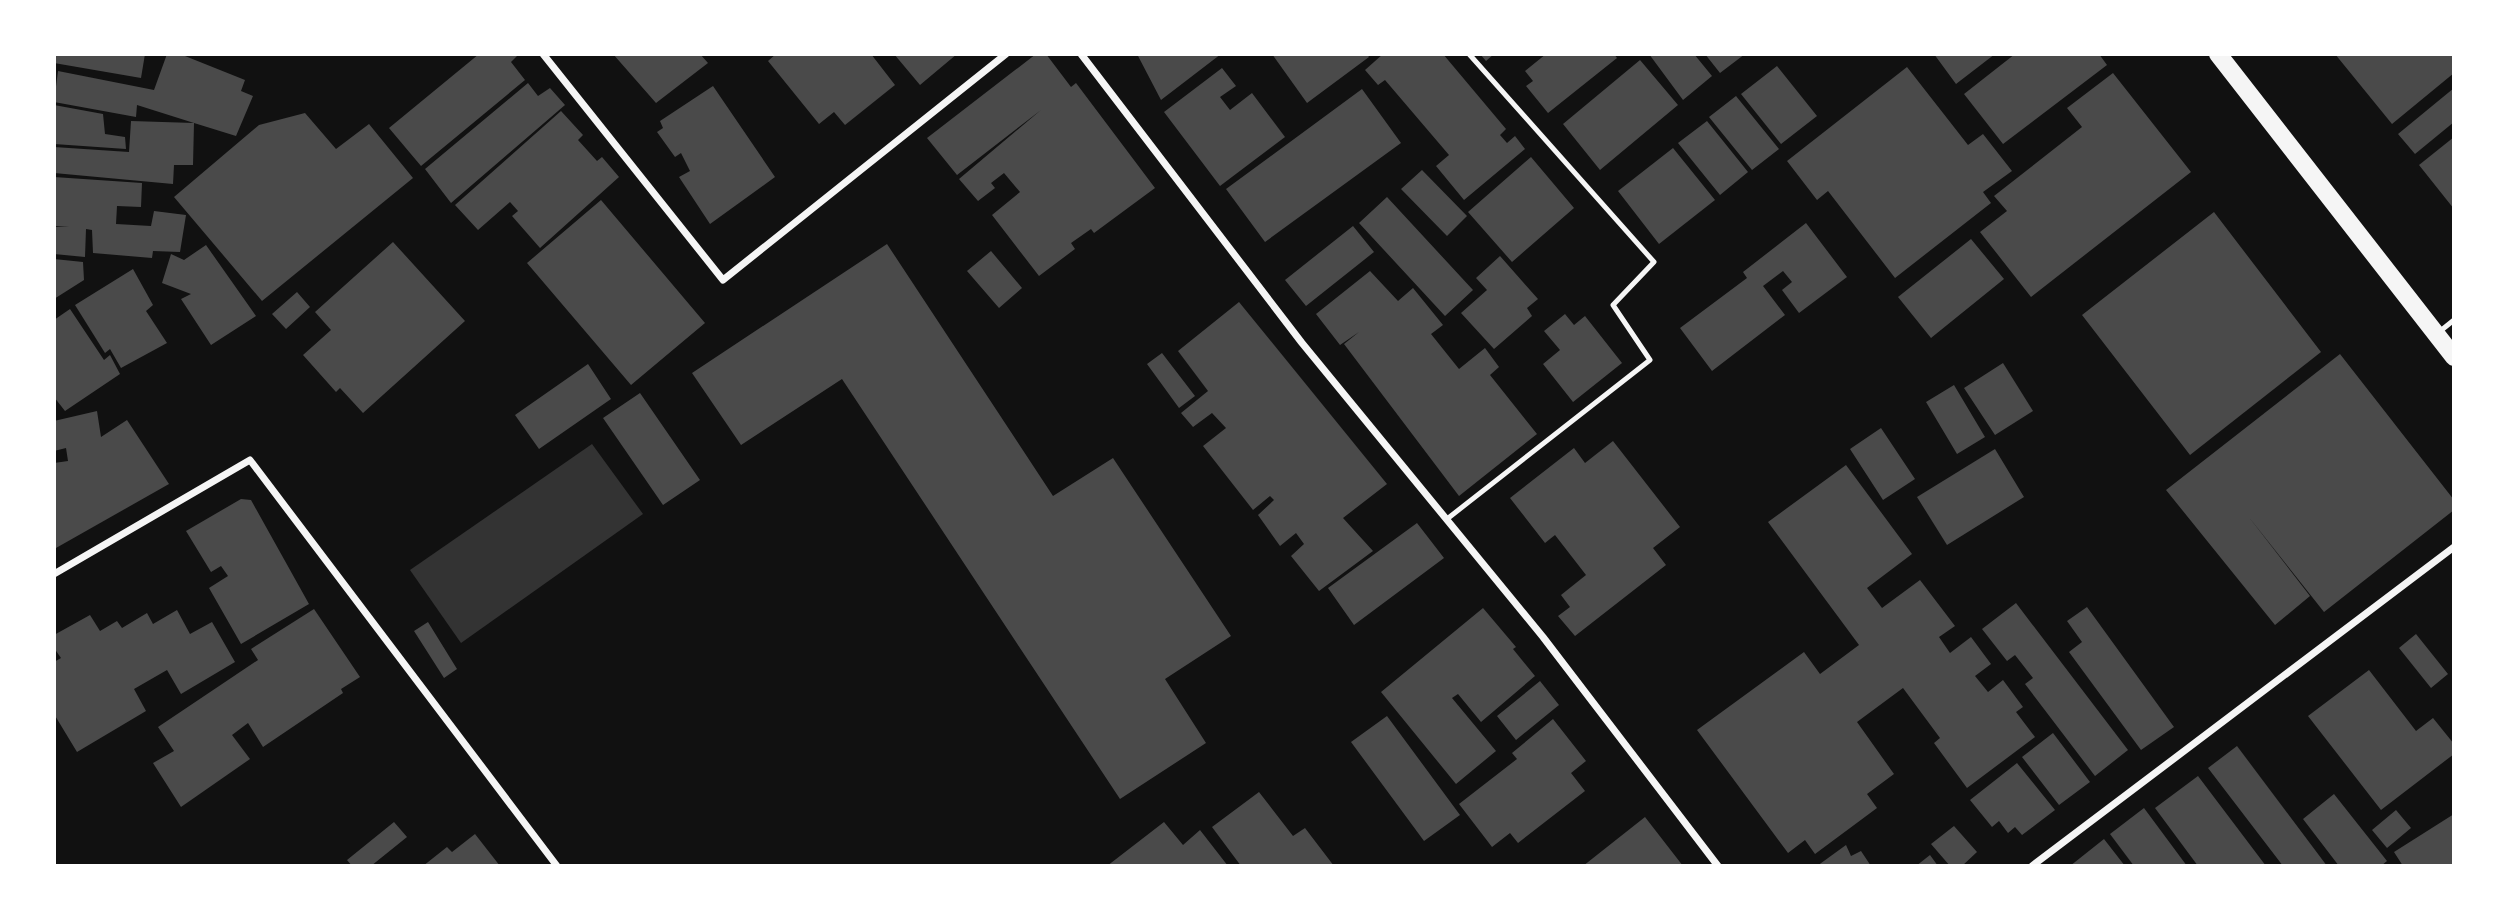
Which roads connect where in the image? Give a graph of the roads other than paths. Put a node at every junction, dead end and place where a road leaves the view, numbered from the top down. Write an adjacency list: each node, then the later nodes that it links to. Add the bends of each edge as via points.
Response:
1 (543, 54): 2 (street, via 723,281)
2 (1006, 54)
3 (1081, 54): 9 (street, via 1302,343)
4 (1469, 54): 9 (lane, via 1654,262 1613,305 1650,360)
5 (2222, 56): 7 (main road)
6 (2454, 320): 7 (lane)
7 (2436, 334): 8 (main road)
8 (2454, 357)
9 (1447, 519): 14 (street)
10 (2454, 547): 12 (street)
11 (54, 574): 13 (street, via 250,460)
12 (2042, 863): 15 (street)
13 (556, 866)
14 (1718, 866)
15 (2032, 866)

